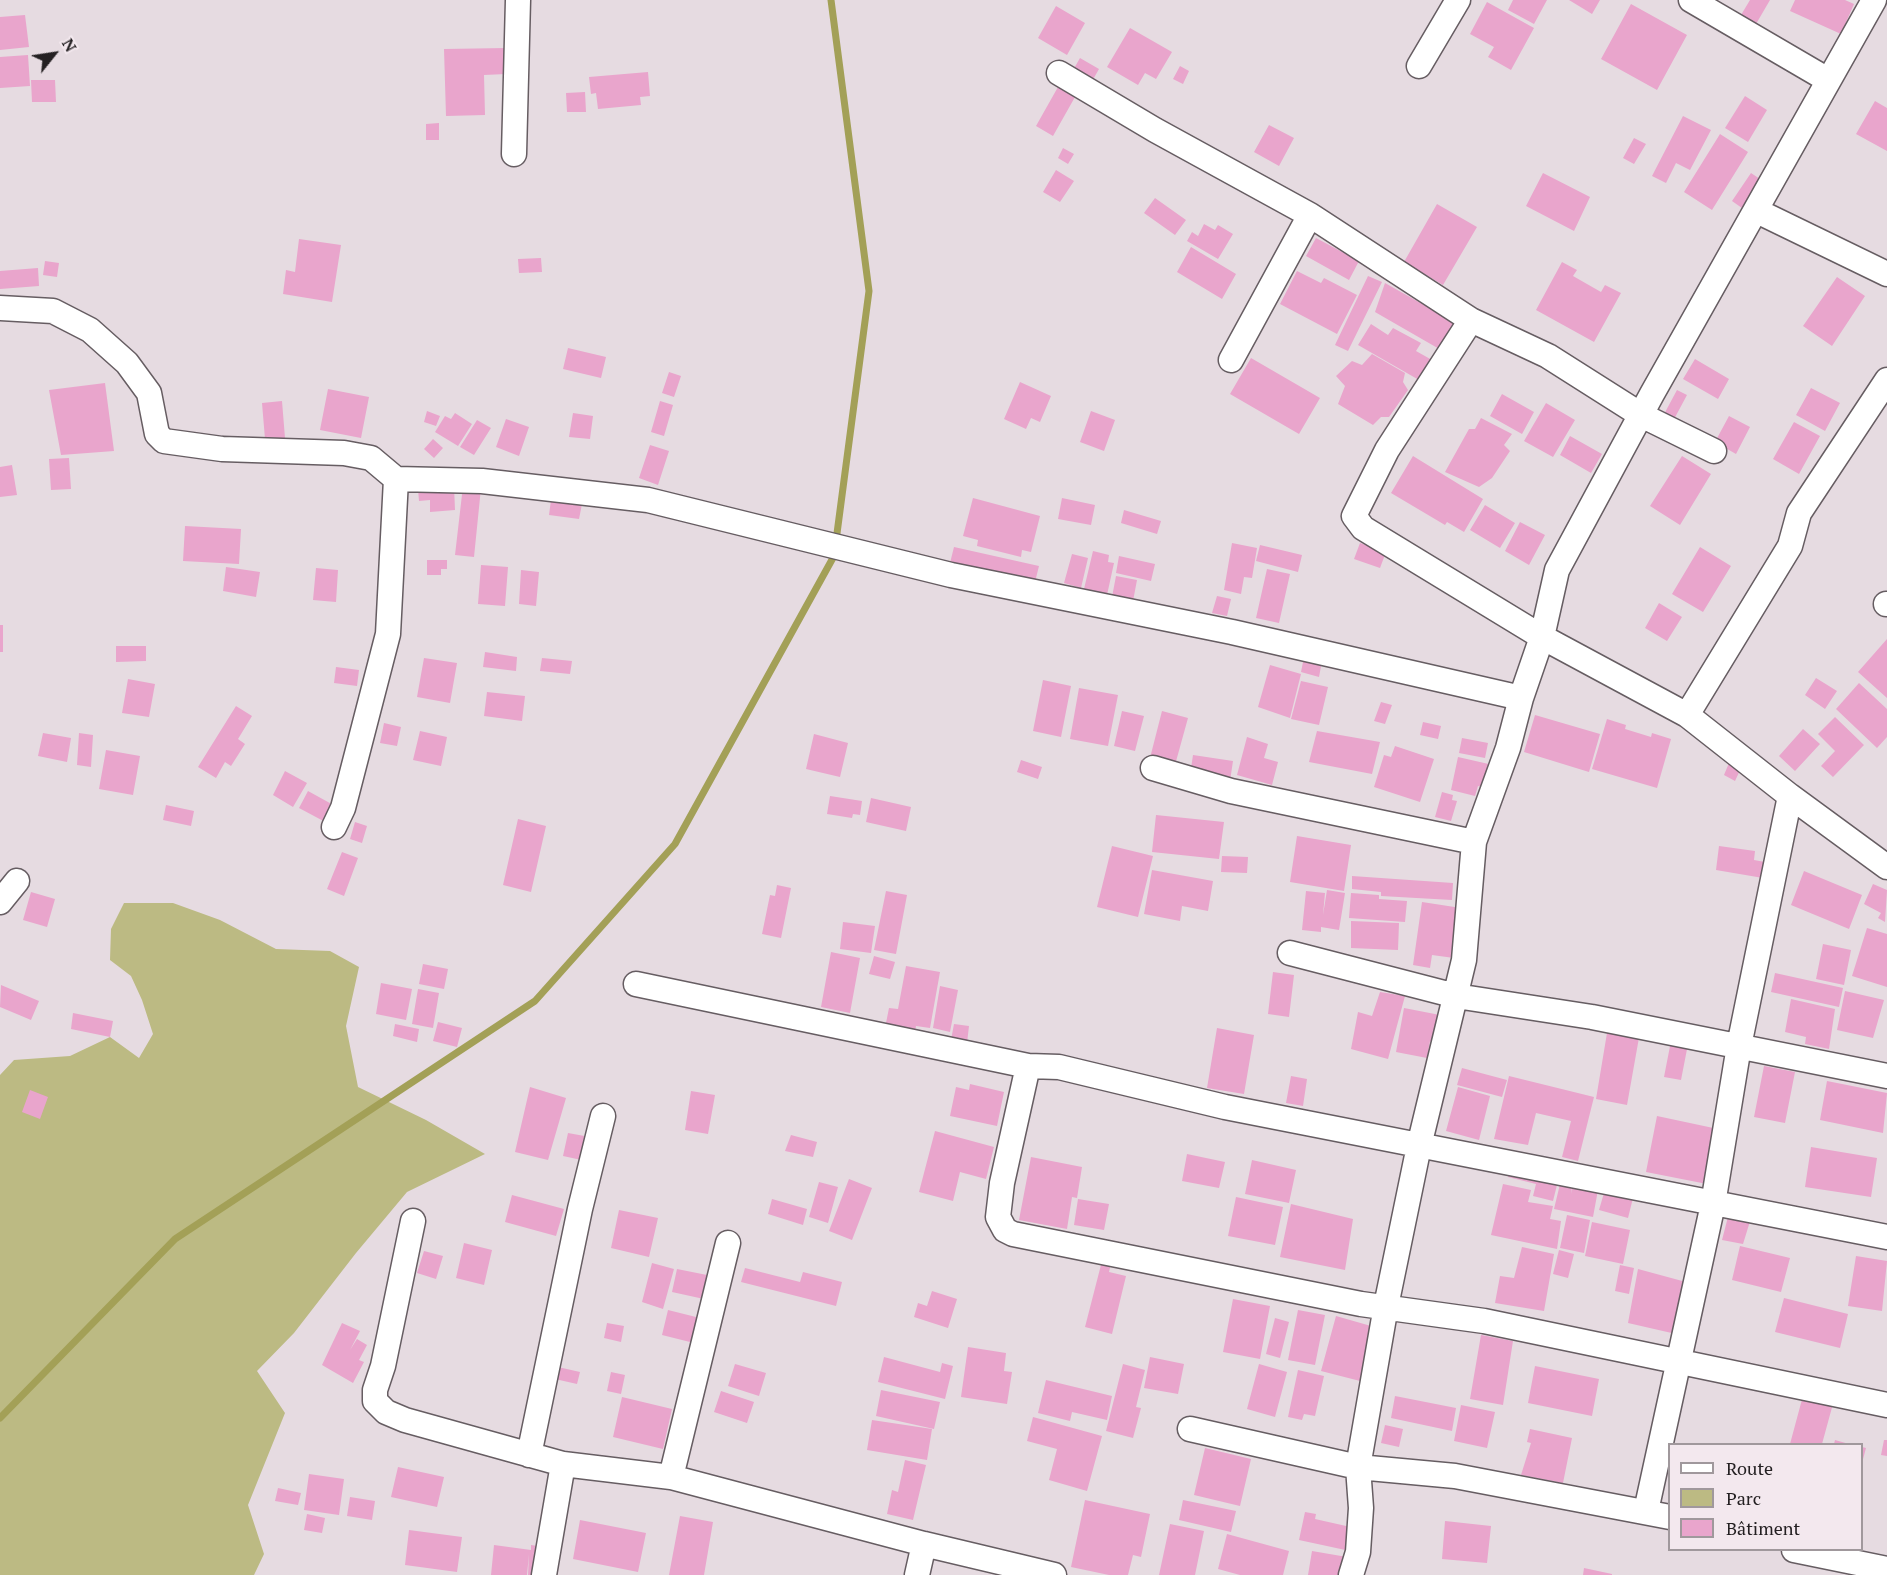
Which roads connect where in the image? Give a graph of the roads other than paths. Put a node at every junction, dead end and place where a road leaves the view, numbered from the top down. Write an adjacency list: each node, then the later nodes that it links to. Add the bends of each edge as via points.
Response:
1 (518, 0): 8 (street)
2 (1458, 0): 5 (street)
3 (1691, 0): 7 (street)
4 (1874, 0): 7 (street)
5 (1419, 66)
6 (1059, 73): 10 (street)
7 (1828, 80): 9 (street)
8 (514, 154)
9 (1757, 211): 11 (street); 16 (street)
10 (1310, 215): 13 (street); 14 (street)
11 (1887, 274)
12 (0, 309): 18 (street, via 53,312 90,330 127,363 149,393 158,434 164,441 222,449 344,453 371,458)
13 (1471, 320): 16 (street, via 1548,356); 19 (street, via 1387,450 1354,516 1363,528)
14 (1230, 360)
15 (1887, 380): 21 (street, via 1799,513 1790,546)
16 (1641, 416): 17 (street); 19 (street, via 1557,570)
17 (1714, 451)
18 (396, 479): 20 (street, via 482,482 648,500 951,575 1232,632); 24 (street, via 388,634 343,808)
19 (1542, 637): 20 (street); 21 (street)
20 (1521, 698): 25 (street, via 1508,748)
21 (1687, 715): 23 (street)
22 (1153, 768): 25 (street, via 1231,791)
23 (1790, 796): 26 (street); 32 (street)
24 (334, 827)
25 (1474, 842): 31 (street, via 1464,960)
26 (1887, 867)
27 (17, 881): 28 (street)
28 (0, 902)
29 (1290, 953): 31 (street)
30 (636, 984): 33 (street)
31 (1456, 996): 32 (street); 36 (street)
32 (1739, 1046): 34 (street); 37 (street)
33 (1028, 1066): 36 (street, via 1059,1067 1225,1107); 41 (street, via 1002,1183 998,1217 1005,1230 1099,1252)
34 (1887, 1076)
35 (603, 1116): 45 (street, via 577,1221)
36 (1419, 1146): 37 (street); 41 (street)
37 (1713, 1204): 39 (street); 42 (street)
38 (413, 1221): 45 (street, via 375,1401 386,1412 405,1420)
39 (1887, 1237)
40 (728, 1243): 48 (street)
41 (1386, 1306): 42 (street, via 1484,1321); 47 (street)
42 (1679, 1363): 43 (street); 49 (street)
43 (1887, 1405)
44 (1190, 1429): 47 (street)
45 (529, 1455): 46 (street)
46 (563, 1464): 48 (street); 54 (street)
47 (1358, 1467): 49 (street, via 1455,1476); 57 (street, via 1361,1508 1358,1552)
48 (671, 1477): 51 (street)
49 (1646, 1511): 50 (street)
50 (1668, 1516)
51 (924, 1544): 55 (street); 56 (street)
52 (1799, 1551): 53 (street)
53 (1887, 1569)
54 (544, 1575)
55 (917, 1575)
56 (1054, 1575)
57 (1351, 1575)

